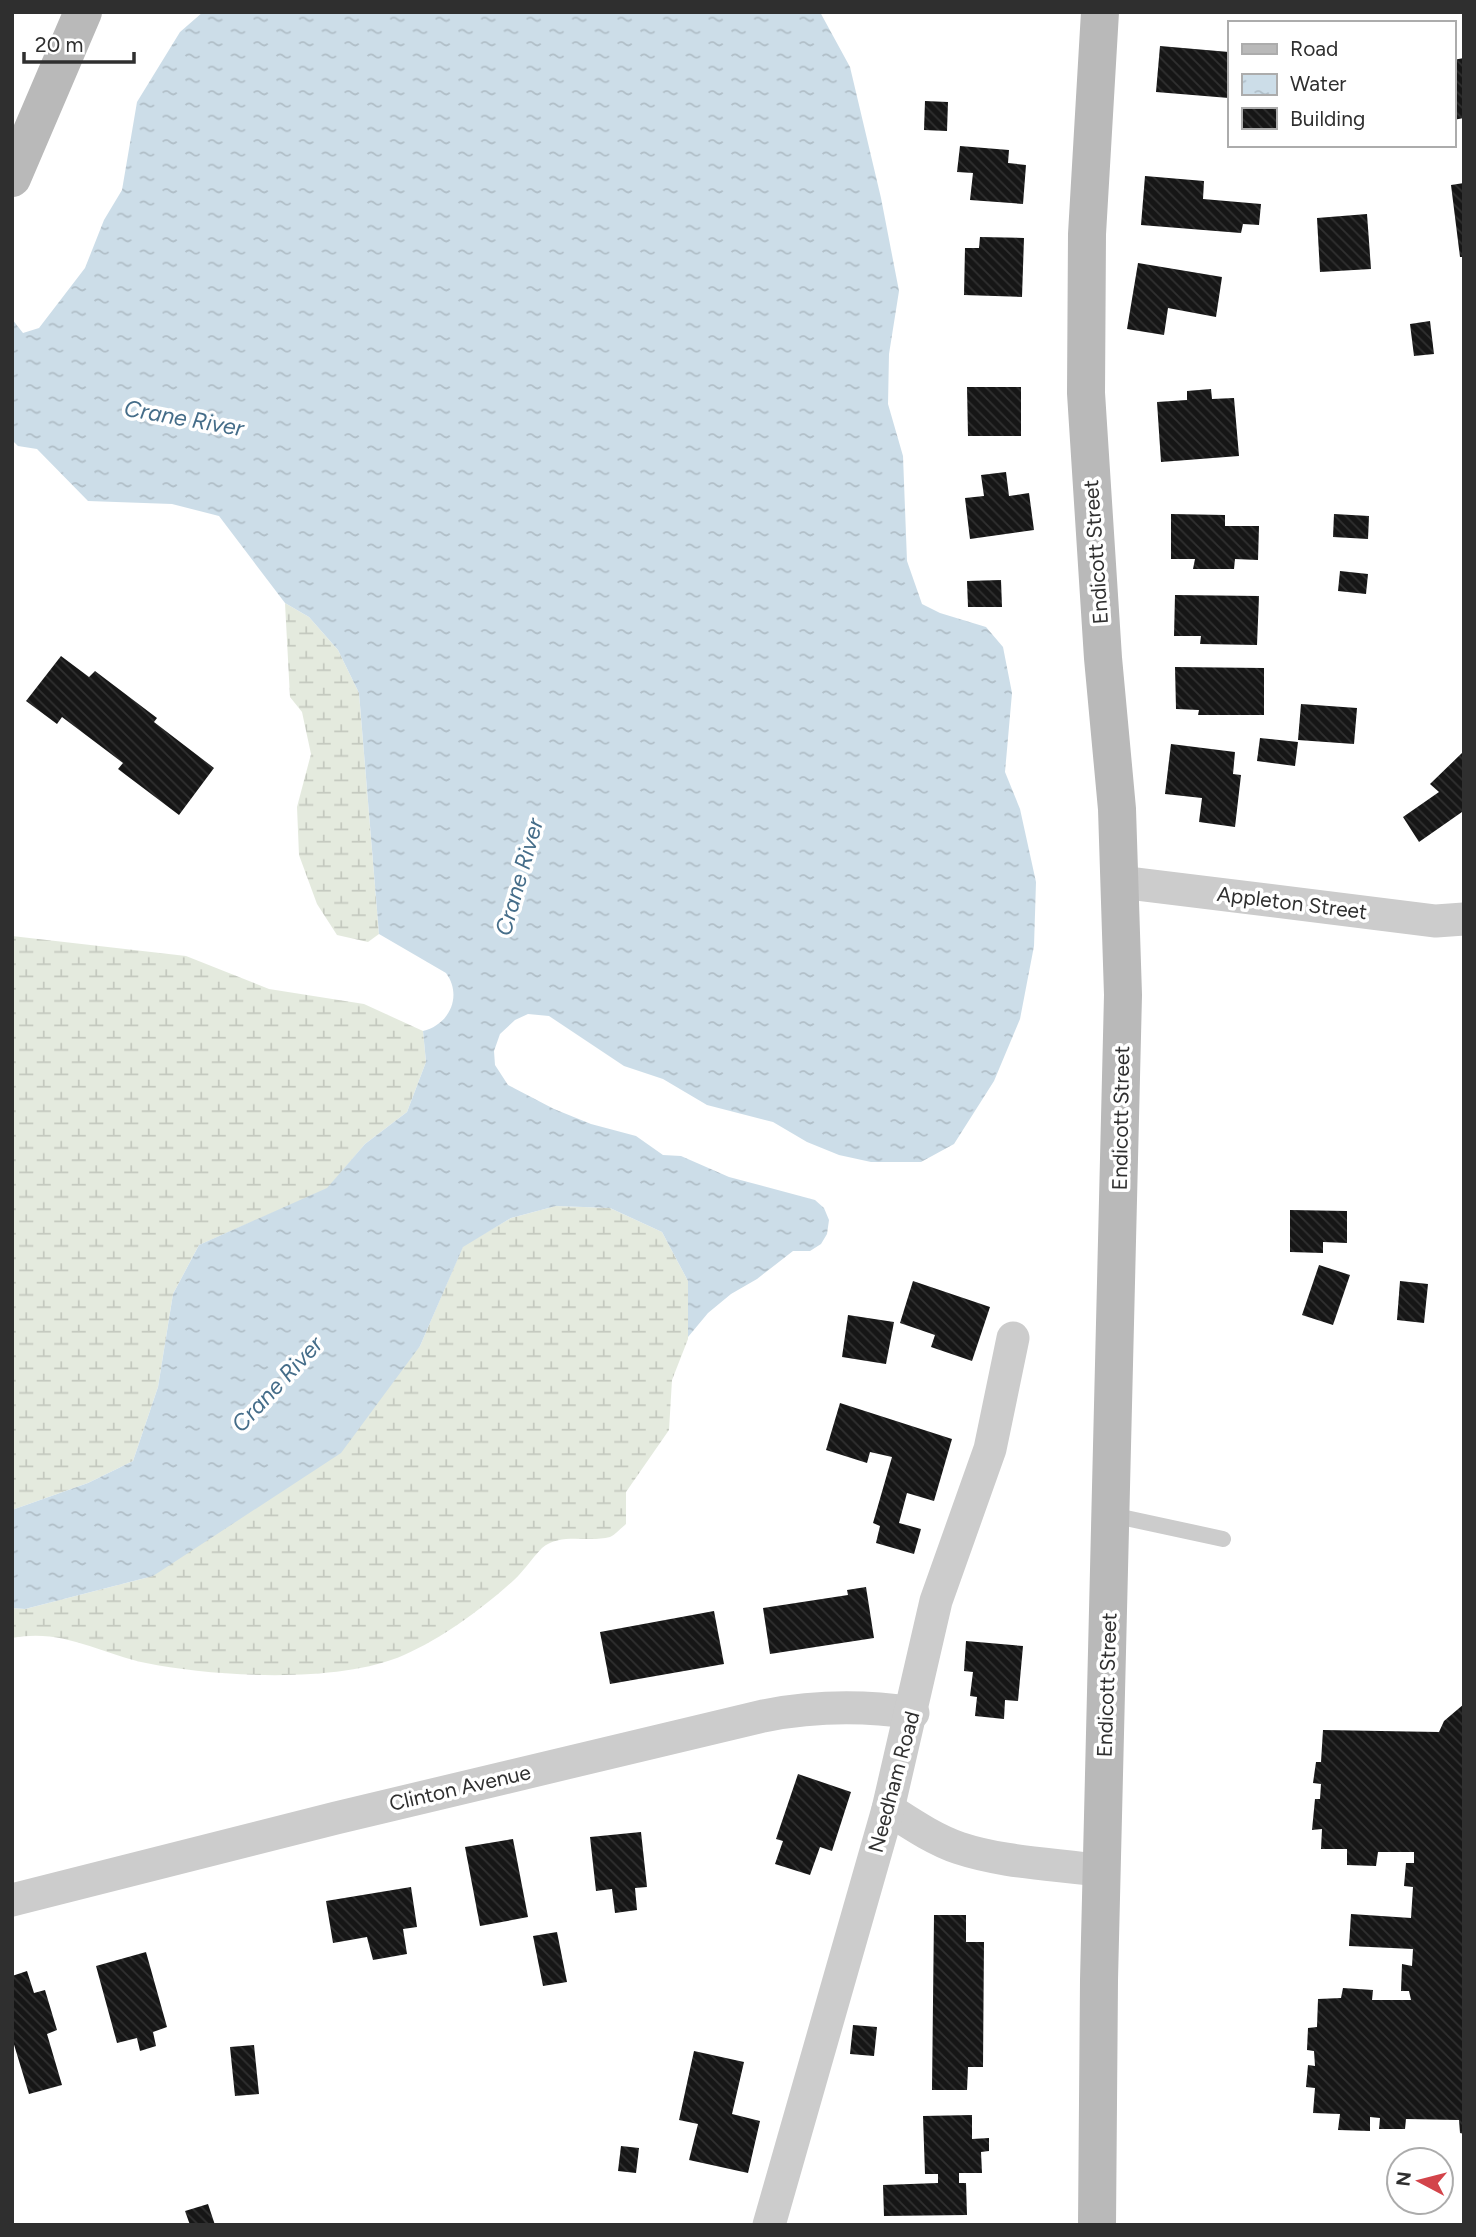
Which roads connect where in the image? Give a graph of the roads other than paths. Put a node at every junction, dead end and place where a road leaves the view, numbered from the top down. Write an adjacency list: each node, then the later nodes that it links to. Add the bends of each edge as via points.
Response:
1 (83, 12): 3 (main road)
2 (1100, 12): 4 (main road, Endicott Street, via 1087,234 1086,393)
3 (12, 178)
4 (1121, 882): 5 (street, Appleton Street, via 1436,921); 7 (main road, Endicott Street, via 1123,995)
5 (1464, 919)
6 (1013, 1338): 9 (street, Needham Road, via 990,1450 936,1601)
7 (1112, 1515): 8 (lane); 11 (main road, Endicott Street)
8 (1223, 1539)
9 (913, 1713): 10 (street, Needham Road); 12 (street, Clinton Avenue, via 846,1706 763,1716)
10 (888, 1809): 11 (street, via 956,1847); 13 (street, Needham Road)
11 (1102, 1871): 14 (main road, Endicott Street)
12 (12, 1900)
13 (769, 2225)
14 (1097, 2225)

